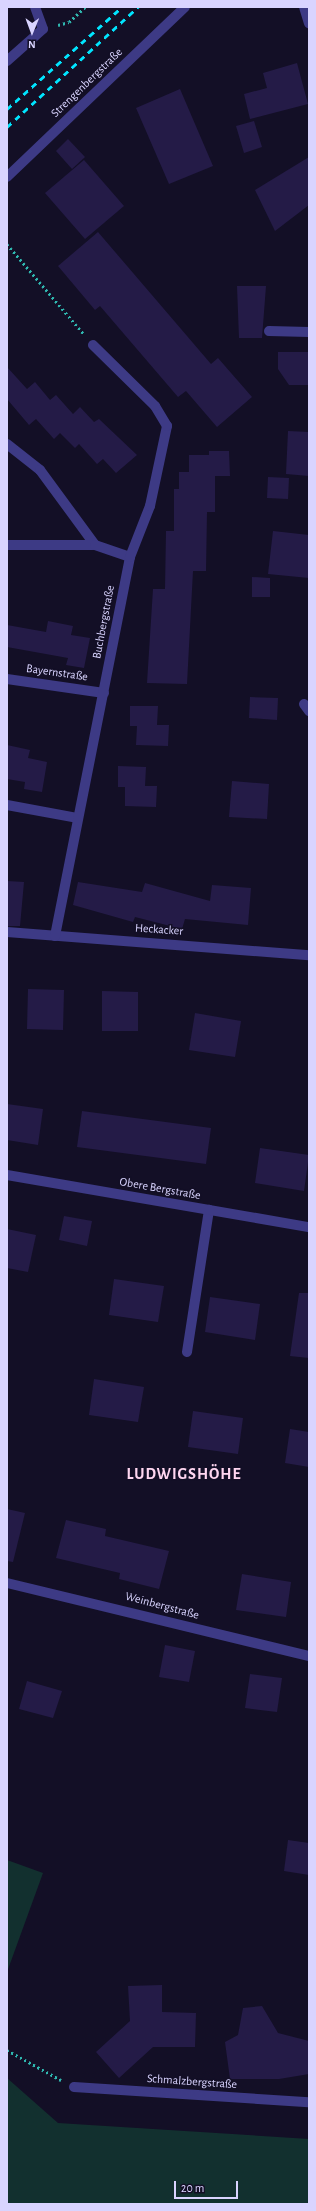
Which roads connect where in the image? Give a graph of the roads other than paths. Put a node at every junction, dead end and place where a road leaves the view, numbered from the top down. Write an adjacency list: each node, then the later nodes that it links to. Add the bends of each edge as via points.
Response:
1 (35, 7): 5 (street, via 43,29)
2 (185, 7): 6 (street, Strengenbergstraße)
3 (304, 7): 4 (street)
4 (309, 23)
5 (7, 62)
6 (7, 177)
7 (269, 331): 8 (street)
8 (309, 332)
9 (93, 345): 13 (street, Buchbergstraße, via 155,406 167,426 150,506)
10 (7, 444): 12 (street, via 40,470)
11 (7, 545): 12 (street)
12 (95, 545): 13 (street)
13 (130, 557): 15 (street, Buchbergstraße)
14 (7, 679): 15 (street, Bayernstraße)
15 (104, 693): 17 (street, Buchbergstraße)
16 (7, 805): 17 (street)
17 (77, 818): 19 (street, Buchbergstraße)
18 (7, 932): 19 (street, Heckacker)
19 (55, 936): 20 (street, Heckacker)
20 (309, 955)
21 (7, 1175): 22 (street, Obere Bergstraße)
22 (209, 1210): 23 (street, Obere Bergstraße); 24 (street)
23 (309, 1227)
24 (187, 1352)
25 (7, 1582): 26 (street, Weinbergstraße)
26 (309, 1656)
27 (74, 2087): 28 (street, Schmalzbergstraße)
28 (309, 2102)

